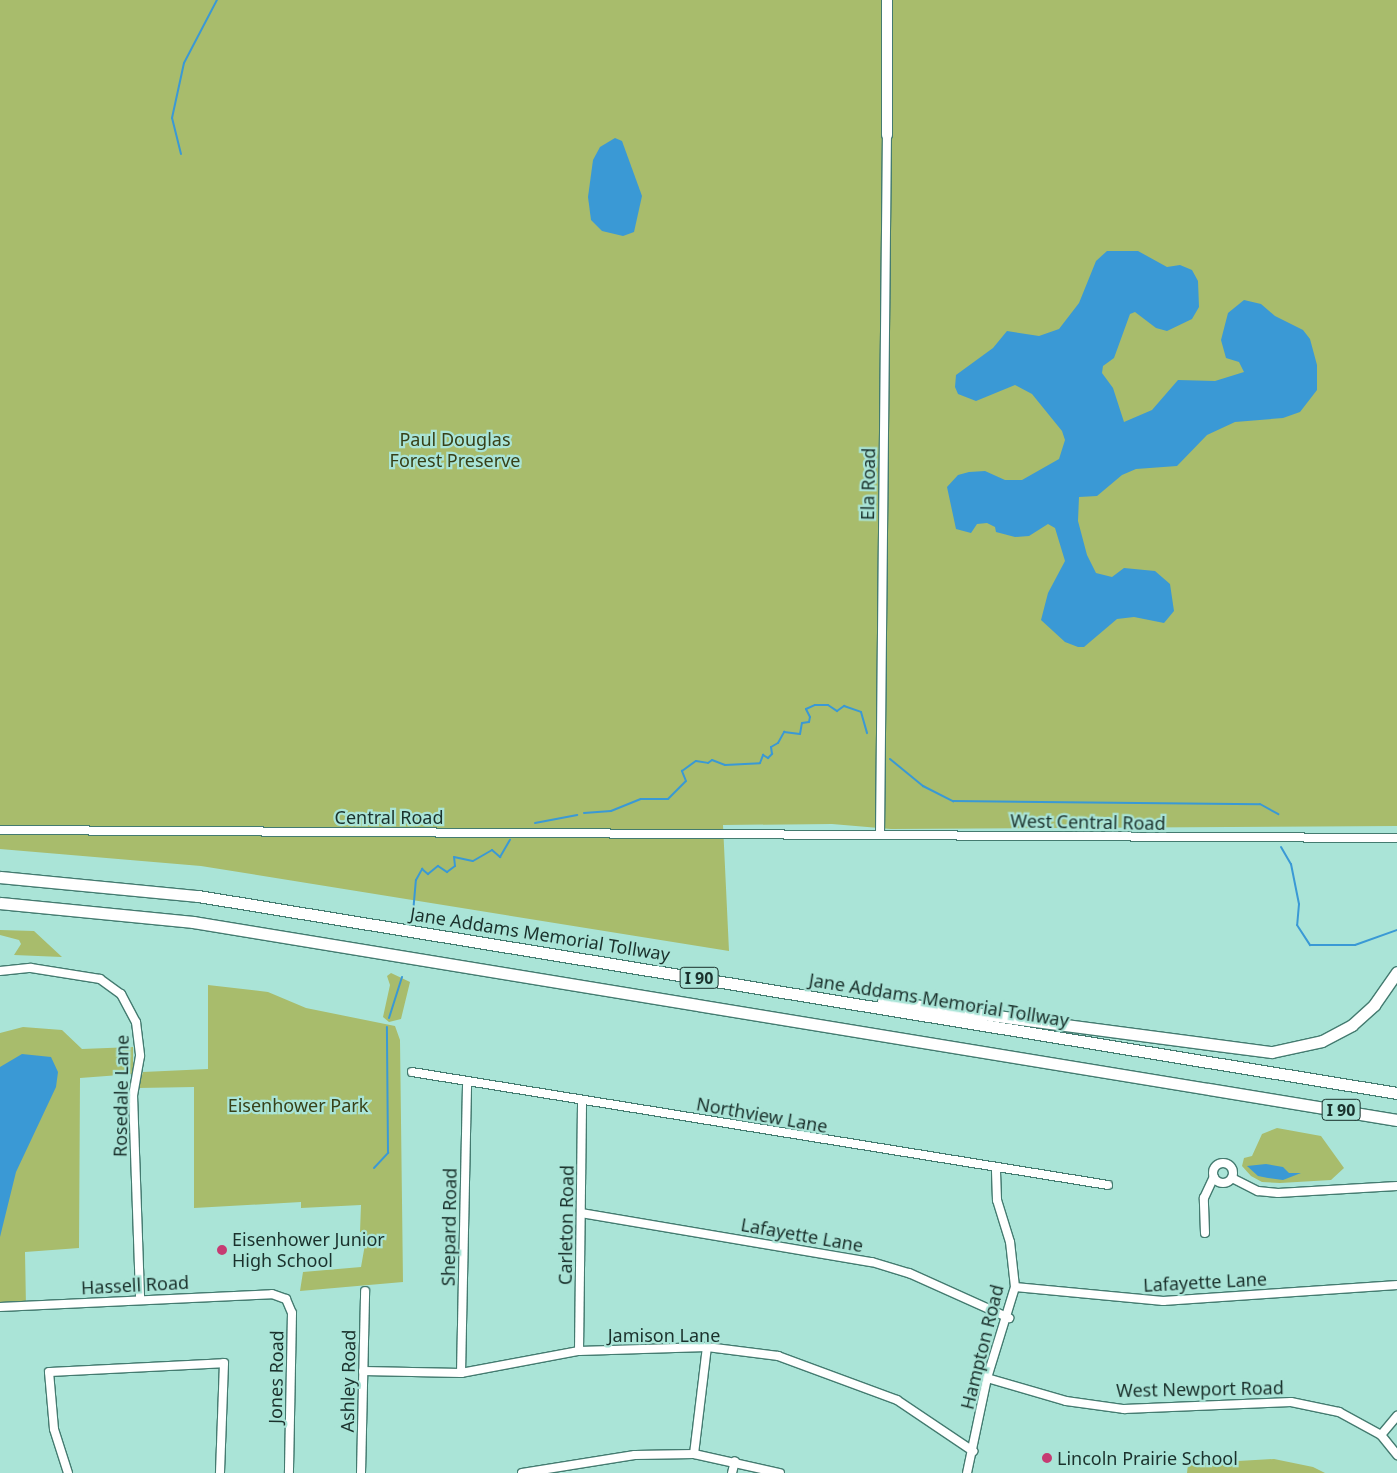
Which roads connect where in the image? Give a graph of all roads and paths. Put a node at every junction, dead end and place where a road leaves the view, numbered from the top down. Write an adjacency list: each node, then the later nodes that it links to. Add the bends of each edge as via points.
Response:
1 (887, 0): 2 (main road)
2 (886, 135): 5 (street, Ela Road)
3 (0, 830): 4 (street, Central Road)
4 (778, 833): 5 (street, West Central Road)
5 (880, 834): 6 (street, West Central Road)
6 (1397, 838)
7 (0, 877): 11 (highway, Jane Addams Memorial Tollway / I 90, via 198,896)
8 (0, 903): 16 (highway, I 90, via 193,922)
9 (0, 971): 28 (street, Rosedale Lane, via 31,968 100,979 121,994 136,1022 140,1056 133,1095)
10 (1397, 972): 11 (highway, via 1374,1005 1352,1025 1322,1041 1272,1052)
11 (769, 990): 14 (highway, Jane Addams Memorial Tollway / I 90)
12 (412, 1072): 13 (street, Northview Lane)
13 (467, 1081): 15 (street, Northview Lane); 34 (street, Shepard Road)
14 (1397, 1094)
15 (582, 1100): 17 (street, Northview Lane); 22 (street, Carleton Road)
16 (1397, 1120)
17 (996, 1169): 20 (street, Northview Lane); 25 (street, Hampton Road, via 997,1200 1010,1242)
18 (1214, 1176): 19 (street, via 1223,1183); 19 (street, via 1215,1167 1225,1164 1232,1169); 23 (street, via 1204,1198)
19 (1232, 1178): 21 (street, via 1258,1191 1278,1193)
20 (1108, 1185)
21 (1397, 1186)
22 (581, 1214): 30 (street, Lafayette Lane, via 872,1262 909,1273); 32 (street, Carleton Road)
23 (1205, 1233)
24 (1397, 1285): 25 (street, Lafayette Lane, via 1163,1301)
25 (1015, 1287): 30 (street, Hampton Road)
26 (365, 1290): 33 (street, Ashley Road)
27 (272, 1294): 28 (street, Hassell Road); 45 (street, Jones Road, via 286,1298 292,1313)
28 (140, 1300): 29 (street, Hassell Road)
29 (0, 1307)
30 (1008, 1318): 35 (street, Hampton Road)
31 (707, 1347): 32 (street, Jamison Lane); 38 (street, Jamison Lane, via 778,1356 839,1377 897,1400); 39 (street)
32 (579, 1351): 34 (street, Jamison Lane)
33 (363, 1371): 34 (street, Jamison Lane); 46 (street, Ashley Road)
34 (461, 1373)
35 (987, 1378): 37 (street, West Newport Road, via 1066,1401 1124,1409 1290,1402 1339,1412); 38 (street, Hampton Road)
36 (1397, 1416): 37 (street)
37 (1381, 1435): 40 (street)
38 (973, 1451): 50 (street, Hampton Road)
39 (694, 1454): 41 (street); 42 (street, via 635,1455)
40 (1397, 1456)
41 (735, 1461): 48 (street); 49 (street)
42 (566, 1469): 47 (street)
43 (68, 1473): 44 (street, via 54,1429 49,1372 224,1363)
44 (220, 1473)
45 (289, 1473)
46 (361, 1473)
47 (522, 1473)
48 (732, 1473)
49 (780, 1473)
50 (967, 1473)

